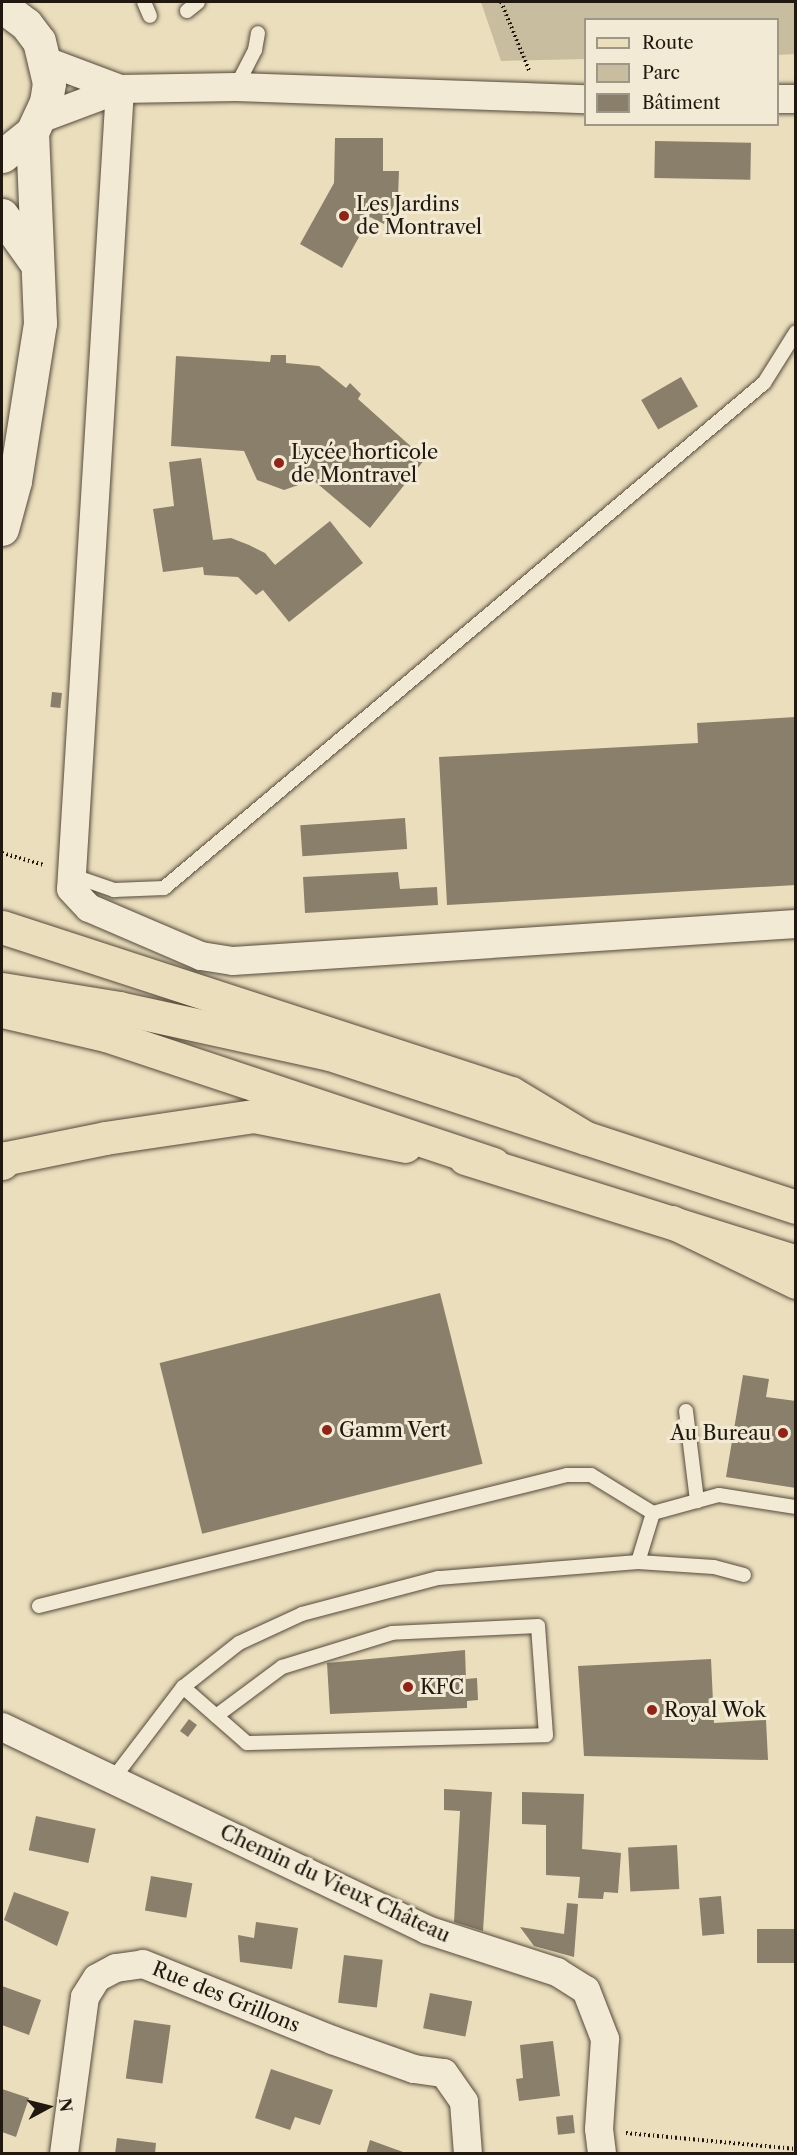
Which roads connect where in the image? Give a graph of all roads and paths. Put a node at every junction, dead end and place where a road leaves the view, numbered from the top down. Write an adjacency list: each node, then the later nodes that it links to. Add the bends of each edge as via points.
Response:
1 (144, 2): 4 (lane)
2 (501, 2): 9 (path)
3 (6, 6): 6 (street, via 39,41)
4 (150, 16)
5 (258, 33): 7 (lane, via 255,50)
6 (46, 61): 8 (street); 13 (street, via 49,83)
7 (236, 87): 8 (street); 9 (street)
8 (120, 89): 13 (street); 20 (street)
9 (541, 99): 10 (street)
10 (584, 99)
11 (779, 99): 12 (street)
12 (795, 99)
13 (36, 126): 14 (street); 16 (street)
14 (2, 156)
15 (2, 215): 16 (street)
16 (34, 260): 18 (street, via 41,292 40,323 15,481)
17 (795, 332): 20 (lane, via 764,383 164,888 114,890)
18 (2, 529)
19 (2, 853): 20 (path)
20 (71, 874): 21 (street, via 71,889 89,908 201,956 233,961)
21 (795, 924)
22 (2, 927): 25 (main road, via 511,1093)
23 (2, 989): 25 (main road, via 119,1008 330,1054)
24 (2, 1011): 27 (main road, via 106,1035)
25 (586, 1138): 28 (main road)
26 (2, 1163): 27 (main road, via 105,1138 254,1116)
27 (493, 1164): 29 (main road)
28 (795, 1207)
29 (672, 1222): 30 (main road); 31 (main road)
30 (795, 1262)
31 (795, 1282)
32 (686, 1411): 33 (lane)
33 (697, 1501): 34 (lane, via 719,1495); 35 (lane)
34 (795, 1507)
35 (653, 1514): 36 (lane); 38 (lane, via 591,1475 567,1475)
36 (638, 1562): 37 (lane, via 714,1567); 39 (lane, via 438,1578 302,1614 239,1643)
37 (744, 1575)
38 (39, 1606)
39 (183, 1687): 40 (lane); 42 (lane)
40 (216, 1716): 40 (lane, via 282,1667 392,1633 538,1626 546,1735 247,1743)
41 (2, 1727): 42 (street, Chemin du Vieux Château)
42 (113, 1779): 43 (street, Chemin du Vieux Château, via 427,1930 557,1972 586,1990 605,2039)
43 (601, 2141): 44 (path)
44 (795, 2149)
45 (64, 2154): 46 (street, Rue des Grillons, via 85,1997 96,1978 116,1968 143,1964 332,2040 414,2069 444,2073 464,2102)
46 (468, 2154)

